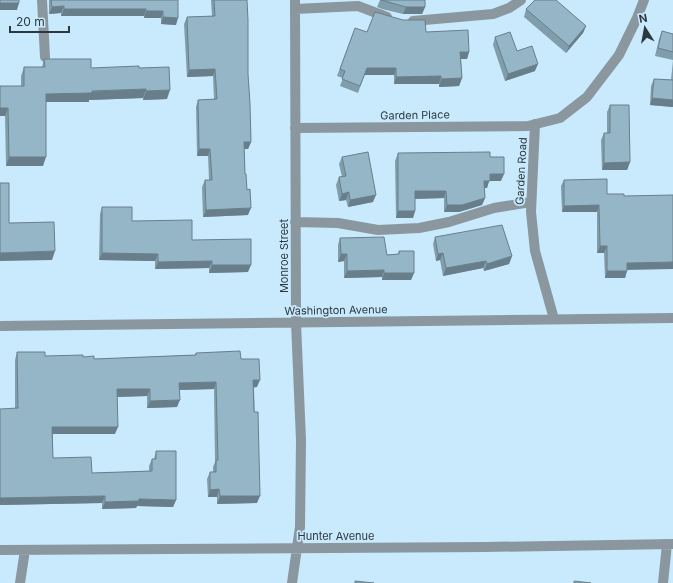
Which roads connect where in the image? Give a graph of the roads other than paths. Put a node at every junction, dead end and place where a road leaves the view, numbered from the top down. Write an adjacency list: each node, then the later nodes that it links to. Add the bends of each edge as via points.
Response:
1 (42, 0): 5 (street)
2 (521, 0): 4 (street, via 493,14 422,22 380,16 358,6)
3 (644, 0): 6 (street, Garden Road, via 619,55 587,97 560,118)
4 (295, 4): 7 (street, Monroe Street)
5 (45, 57)
6 (535, 124): 7 (street, Garden Place); 8 (street, Garden Road)
7 (295, 128): 9 (street, Monroe Street)
8 (531, 202): 9 (street, via 494,208 449,222 418,228 378,230 338,224); 11 (street, Garden Road, via 535,250)
9 (295, 222): 12 (street, Monroe Street)
10 (673, 318): 11 (street, Washington Avenue)
11 (554, 319): 12 (street, Washington Avenue)
12 (296, 323): 13 (street, Washington Avenue); 15 (street, Monroe Street, via 301,440 300,527)
13 (0, 326)
14 (670, 544): 15 (street, Hunter Avenue); 20 (street)
15 (297, 548): 17 (street, Hunter Avenue); 19 (street, Monroe Street)
16 (0, 550): 17 (street, Hunter Avenue)
17 (25, 550): 18 (street)
18 (20, 583)
19 (292, 583)
20 (663, 583)

